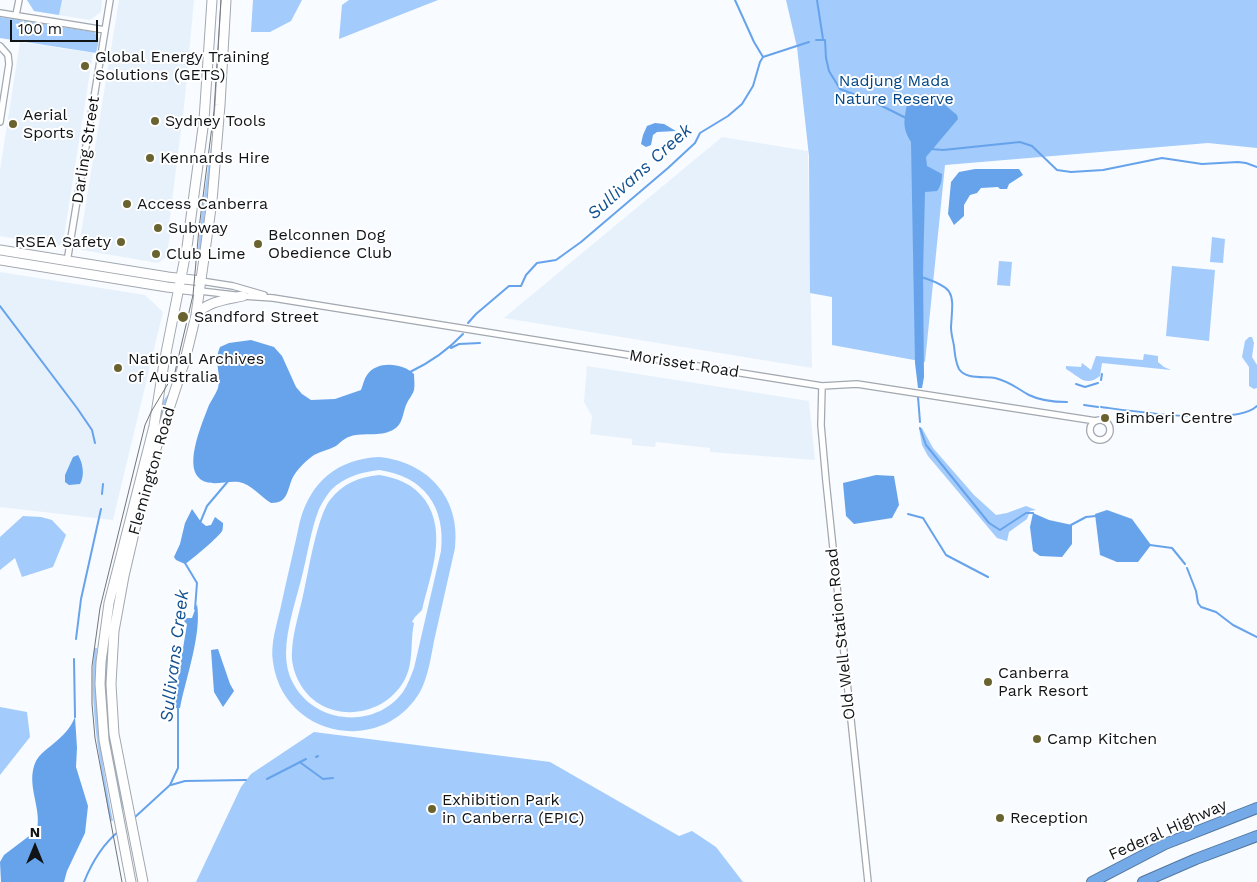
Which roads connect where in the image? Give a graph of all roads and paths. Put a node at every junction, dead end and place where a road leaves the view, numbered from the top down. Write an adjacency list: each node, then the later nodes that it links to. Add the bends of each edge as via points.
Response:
1 (19, 0): 6 (street)
2 (110, 0): 7 (street, Darling Street)
3 (212, 0): 13 (main road, Flemington Road, via 204,120)
4 (226, 0): 14 (main road, Flemington Road, via 212,201)
5 (0, 13): 6 (street)
6 (16, 15): 7 (street)
7 (105, 30): 12 (street, Darling Street)
8 (0, 46): 9 (street, via 8,55 9,64)
9 (0, 122)
10 (0, 250): 12 (main road)
11 (0, 260): 12 (main road)
12 (67, 266): 13 (main road)
13 (179, 284): 14 (main road); 22 (main road, Flemington Road, via 154,426 109,603 101,662 104,740)
14 (201, 286): 15 (street, Morisset Road); 16 (street, Morisset Road, via 233,286); 17 (main road, Flemington Road)
15 (242, 296): 16 (street, Morisset Road); 17 (main road, via 209,304)
16 (273, 298): 18 (street, Morisset Road)
17 (196, 315): 23 (main road, Flemington Road, via 185,360 148,473 114,631 111,684 114,734)
18 (822, 386): 19 (street, Morisset Road, via 857,384); 24 (street, Old Well Station Road, via 821,425 826,481)
19 (1096, 421)
20 (1257, 808): 25 (highway, Federal Highway, via 1165,844)
21 (1257, 836): 26 (highway)
22 (131, 882)
23 (143, 882)
24 (868, 882)
25 (1092, 882)
26 (1143, 882)

